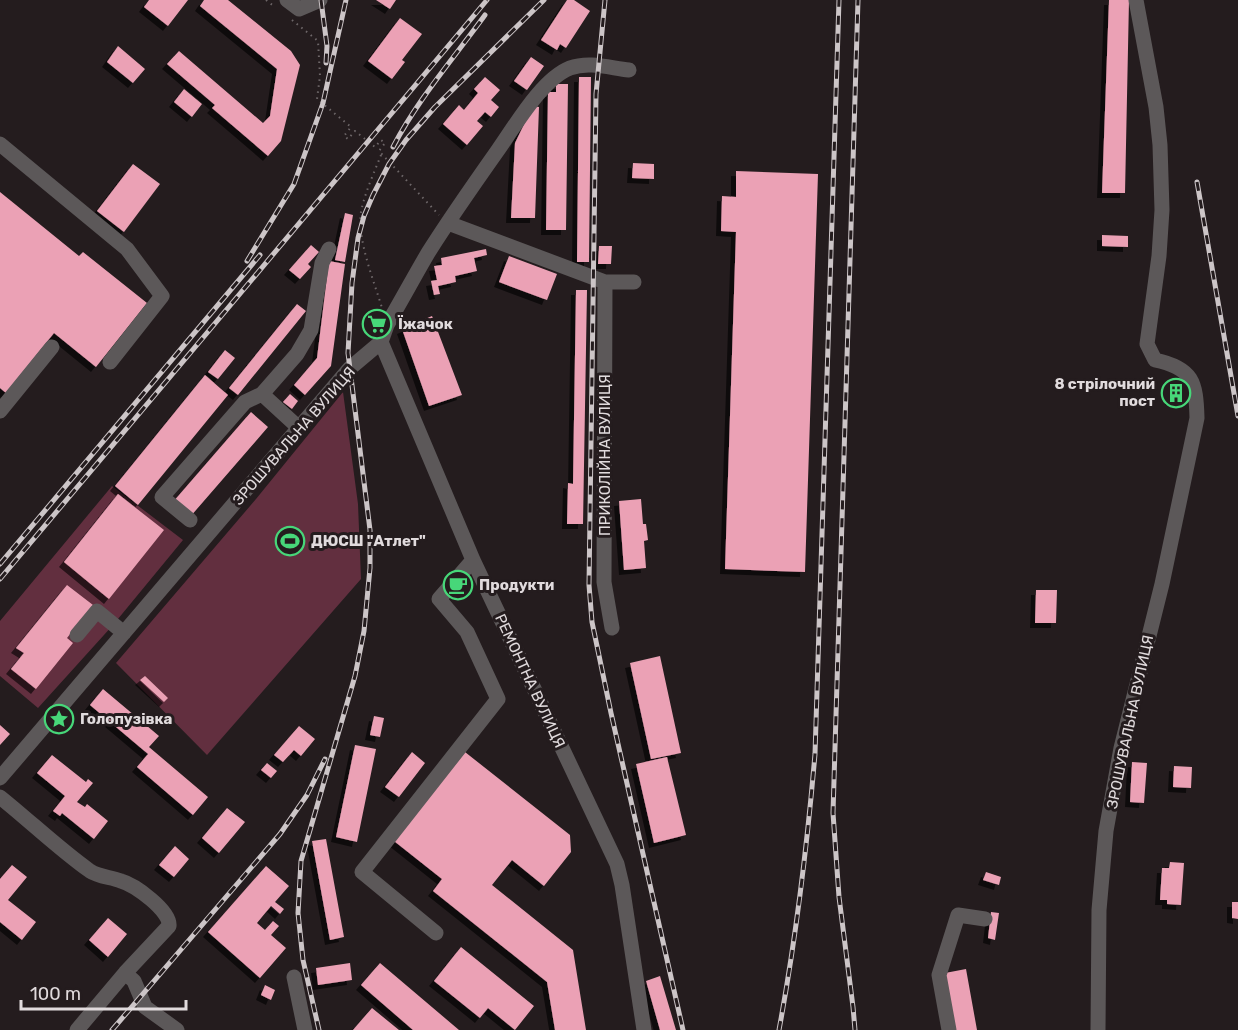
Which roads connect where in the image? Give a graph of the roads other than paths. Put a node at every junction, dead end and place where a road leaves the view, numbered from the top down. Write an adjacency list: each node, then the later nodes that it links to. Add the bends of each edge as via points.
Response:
1 (320, 0): 3 (street)
2 (1136, 0): 32 (street, ЗРОШУВАЛЬНА ВУЛИЦЯ, via 1160,145 1159,256 1147,344 1155,360 1176,366 1187,375 1196,390 1197,418 1162,584 1121,748 1106,831 1099,910)
3 (293, 5)
4 (629, 70): 6 (street, via 579,66 568,69 545,87)
5 (0, 144): 12 (street, via 127,249 162,297)
6 (447, 223): 8 (street); 10 (street)
7 (329, 249): 13 (street, via 322,262 311,330 297,354)
8 (605, 282): 9 (street); 18 (street, ПРИКОЛІЙНА ВУЛИЦЯ, via 604,582)
9 (634, 282)
10 (381, 342): 15 (street, ЗРОШУВАЛЬНА ВУЛИЦЯ, via 349,369); 17 (street, РЕМОНТНА ВУЛИЦЯ)
11 (51, 347): 14 (street)
12 (110, 362)
13 (262, 394): 15 (street); 16 (street, via 245,402 162,497)
14 (0, 411)
15 (299, 428): 19 (street, ЗРОШУВАЛЬНА ВУЛИЦЯ)
16 (190, 520)
17 (473, 560): 24 (street, via 439,599 467,632 498,699 362,872); 30 (street, РЕМОНТНА ВУЛИЦЯ, via 617,864)
18 (612, 628)
19 (124, 633): 20 (street, via 97,611); 21 (street, ЗРОШУВАЛЬНА ВУЛИЦЯ)
20 (77, 635)
21 (0, 778)
22 (0, 797): 25 (street, via 92,872 123,881 166,914 169,926)
23 (985, 919): 31 (street, via 958,915 951,934 939,975)
24 (436, 933)
25 (125, 973): 27 (street); 28 (street, via 134,981 145,1007)
26 (294, 977): 29 (street)
27 (76, 1030)
28 (177, 1030)
29 (305, 1030)
30 (644, 1030)
31 (949, 1030)
32 (1098, 1030)

